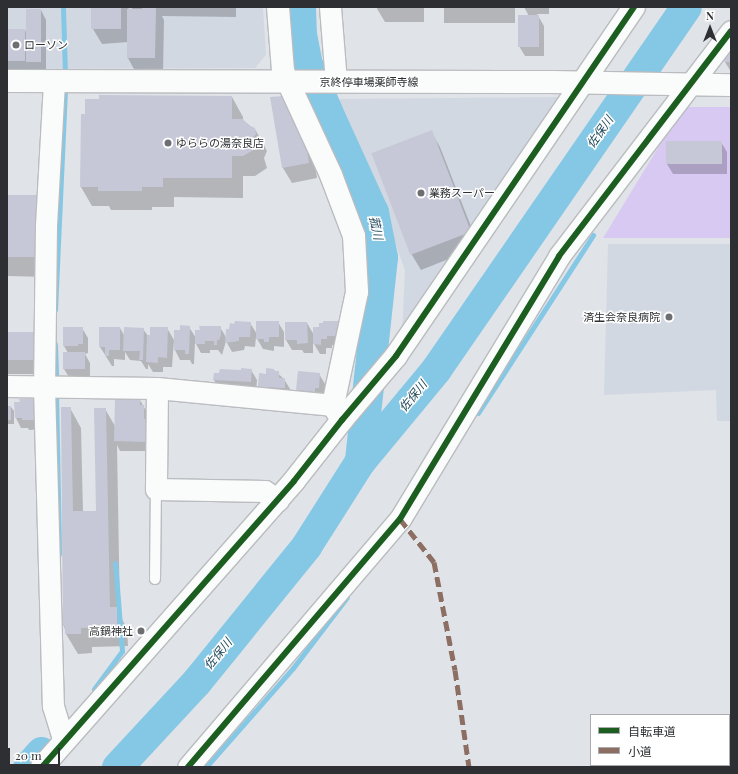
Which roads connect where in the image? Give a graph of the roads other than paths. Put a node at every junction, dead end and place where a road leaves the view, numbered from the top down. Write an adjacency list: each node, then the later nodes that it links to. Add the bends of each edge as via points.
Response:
1 (278, 7): 8 (street, via 283,71)
2 (330, 7): 6 (street)
3 (634, 7): 9 (street)
4 (731, 31): 10 (street)
5 (7, 81): 7 (street, 京終停車場薬師寺線)
6 (333, 81): 8 (street, 京終停車場薬師寺線); 9 (street, 京終停車場薬師寺線)
7 (54, 82): 8 (street, 京終停車場薬師寺線); 13 (street, via 46,226)
8 (294, 82): 15 (street, via 354,236 357,292)
9 (589, 82): 10 (street, 京終停車場薬師寺線); 15 (street, via 396,356)
10 (683, 85): 11 (street, 京終停車場薬師寺線); 21 (street, via 559,256 400,519)
11 (731, 85)
12 (7, 386): 13 (street)
13 (44, 387): 14 (street); 19 (street, via 53,706)
14 (157, 388): 15 (street); 16 (street)
15 (337, 412): 17 (street)
16 (156, 489): 17 (street, via 265,491); 18 (lane)
17 (278, 500): 19 (street)
18 (155, 579)
19 (64, 741): 20 (street)
20 (42, 767)
21 (188, 767)

